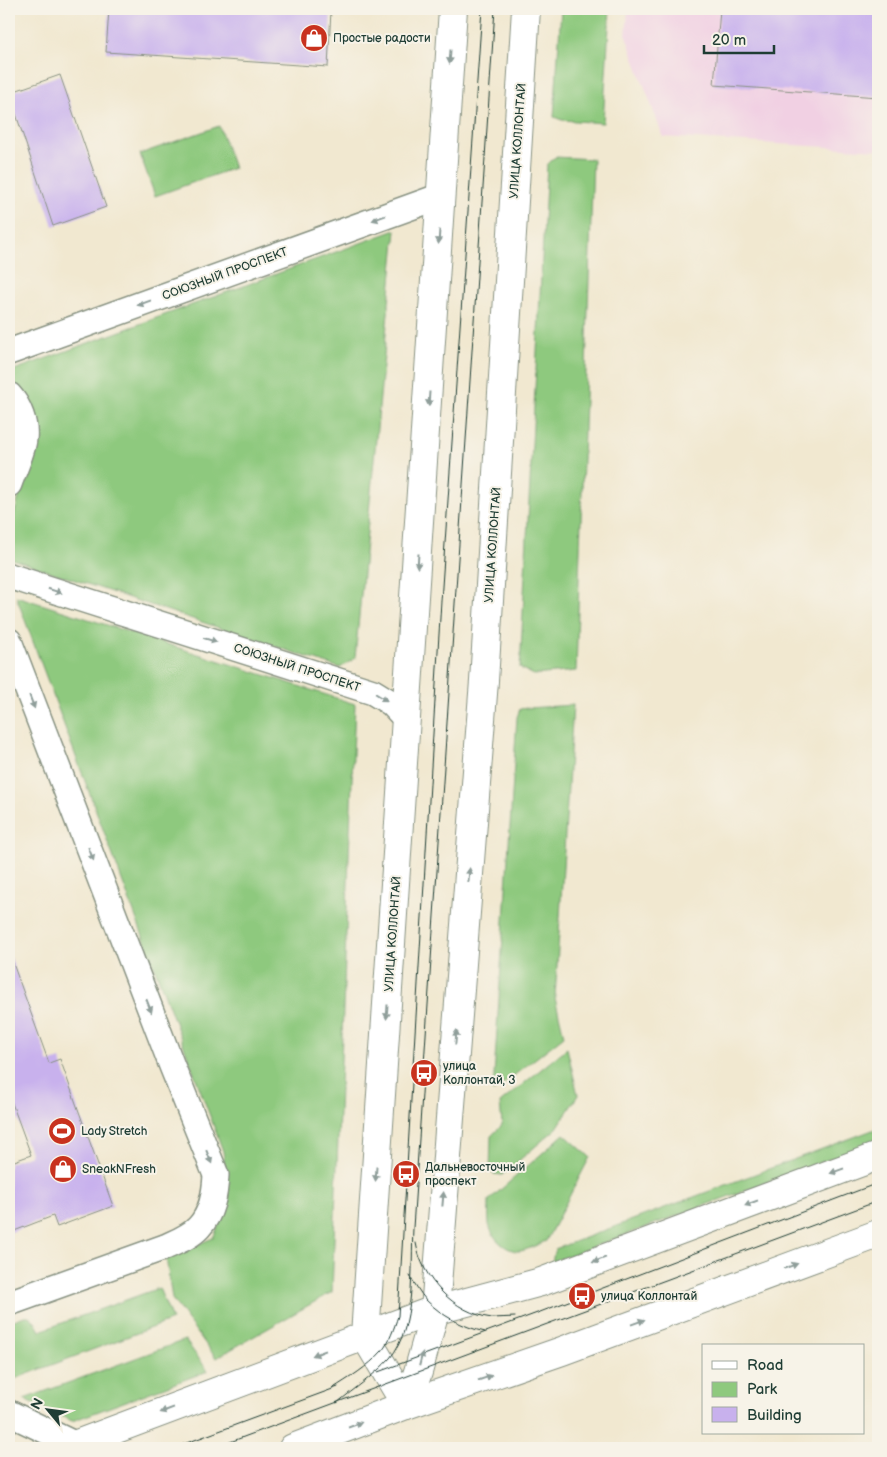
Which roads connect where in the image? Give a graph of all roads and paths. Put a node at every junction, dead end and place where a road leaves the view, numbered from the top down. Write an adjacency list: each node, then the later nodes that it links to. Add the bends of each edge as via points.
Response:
1 (454, 9): 3 (main road, УЛИЦА КОЛЛОНТАЙ, one-way to 3)
2 (526, 9): 13 (main road, УЛИЦА КОЛЛОНТАЙ, one-way to 2, via 484,682)
3 (442, 196): 4 (street, СОЮЗНЫЙ ПРОСПЕКТ, one-way to 4); 9 (main road, УЛИЦА КОЛЛОНТАЙ, one-way to 9)
4 (9, 352)
5 (9, 395): 6 (street, via 16,403 24,424 24,439)
6 (9, 484)
7 (9, 576): 9 (street, СОЮЗНЫЙ ПРОСПЕКТ, one-way to 9, via 372,692 391,703)
8 (9, 641): 12 (street, one-way to 12, via 216,1176 210,1211 199,1227 186,1237)
9 (406, 719): 14 (main road, УЛИЦА КОЛЛОНТАЙ, one-way to 14)
10 (878, 1156): 13 (main road, one-way to 13, via 541,1282)
11 (878, 1234): 15 (main road, one-way to 11)
12 (9, 1303)
13 (435, 1311): 14 (main road); 15 (main road, УЛИЦА КОЛЛОНТАЙ, one-way to 13)
14 (365, 1336): 15 (main road); 17 (main road, one-way to 17)
15 (406, 1405): 18 (main road, one-way to 15)
16 (9, 1413): 17 (street)
17 (71, 1446)
18 (293, 1448)

